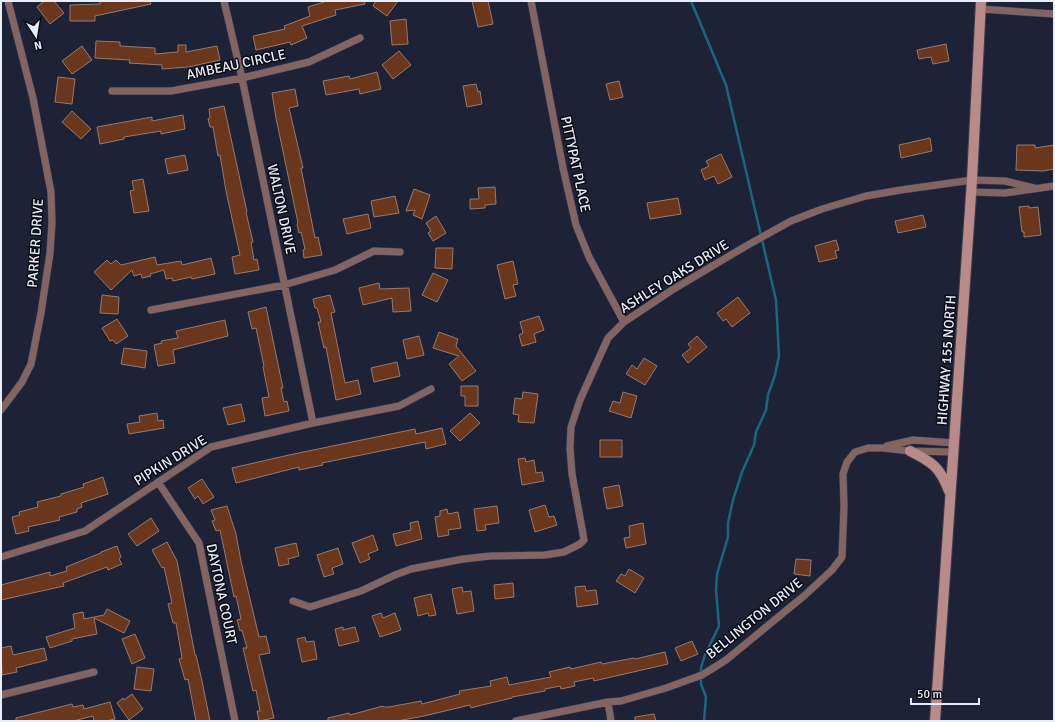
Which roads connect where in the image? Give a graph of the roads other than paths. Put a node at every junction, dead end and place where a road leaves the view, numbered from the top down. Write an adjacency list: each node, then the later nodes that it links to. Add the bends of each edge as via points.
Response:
1 (8, 1): 18 (street, PARKER DRIVE, via 34,105 51,192 52,222 50,253 31,364 22,382)
2 (224, 1): 7 (street, WALTON DRIVE)
3 (531, 1): 16 (street, PITTYPAT PLACE, via 576,225 589,257)
4 (981, 5): 5 (street); 9 (main road, HIGHWAY 155 NORTH)
5 (1054, 14)
6 (360, 38): 7 (street, AMBEAU CIRCLE, via 309,62)
7 (242, 78): 8 (street, AMBEAU CIRCLE, via 171,91); 14 (street, WALTON DRIVE)
8 (112, 91)
9 (972, 180): 11 (street, ASHLEY OAKS DRIVE, via 1005,181); 12 (main road, HIGHWAY 155 NORTH); 16 (street, ASHLEY OAKS DRIVE, via 866,196 791,221 672,290)
10 (1054, 186): 11 (street)
11 (1034, 188): 12 (street, via 1005,193)
12 (971, 192): 20 (main road, HIGHWAY 155 NORTH)
13 (400, 252): 14 (street, via 374,251 335,270)
14 (284, 285): 15 (street); 19 (street, WALTON DRIVE)
15 (151, 310)
16 (624, 322): 26 (street, ASHLEY OAKS DRIVE, via 608,338 580,400 571,427 572,474 584,540 580,544 564,552 545,555 463,558 411,569 361,591 310,607)
17 (430, 389): 19 (street, PIPKIN DRIVE, via 399,406)
18 (1, 410)
19 (313, 423): 23 (street, PIPKIN DRIVE, via 211,447)
20 (953, 447): 21 (street, BELLINGTON DRIVE, via 912,440); 22 (street, BELLINGTON DRIVE); 24 (main road, HIGHWAY 155 NORTH)
21 (883, 448): 22 (street, BELLINGTON DRIVE); 29 (street, BELLINGTON DRIVE, via 868,448 855,452 847,462 843,474 842,556 832,570 805,595 726,660 702,675 621,701)
22 (910, 451): 24 (main road, via 930,462 938,470)
23 (158, 482): 25 (street, PIPKIN DRIVE, via 85,531); 30 (street, DAYTONA COURT, via 199,543)
24 (950, 495): 33 (main road, HIGHWAY 155 NORTH)
25 (1, 557)
26 (293, 601)
27 (94, 672): 28 (street)
28 (1, 695)
29 (608, 702): 31 (street, BELLINGTON DRIVE); 32 (street)
30 (235, 721)
31 (516, 721)
32 (612, 721)
33 (935, 721)

